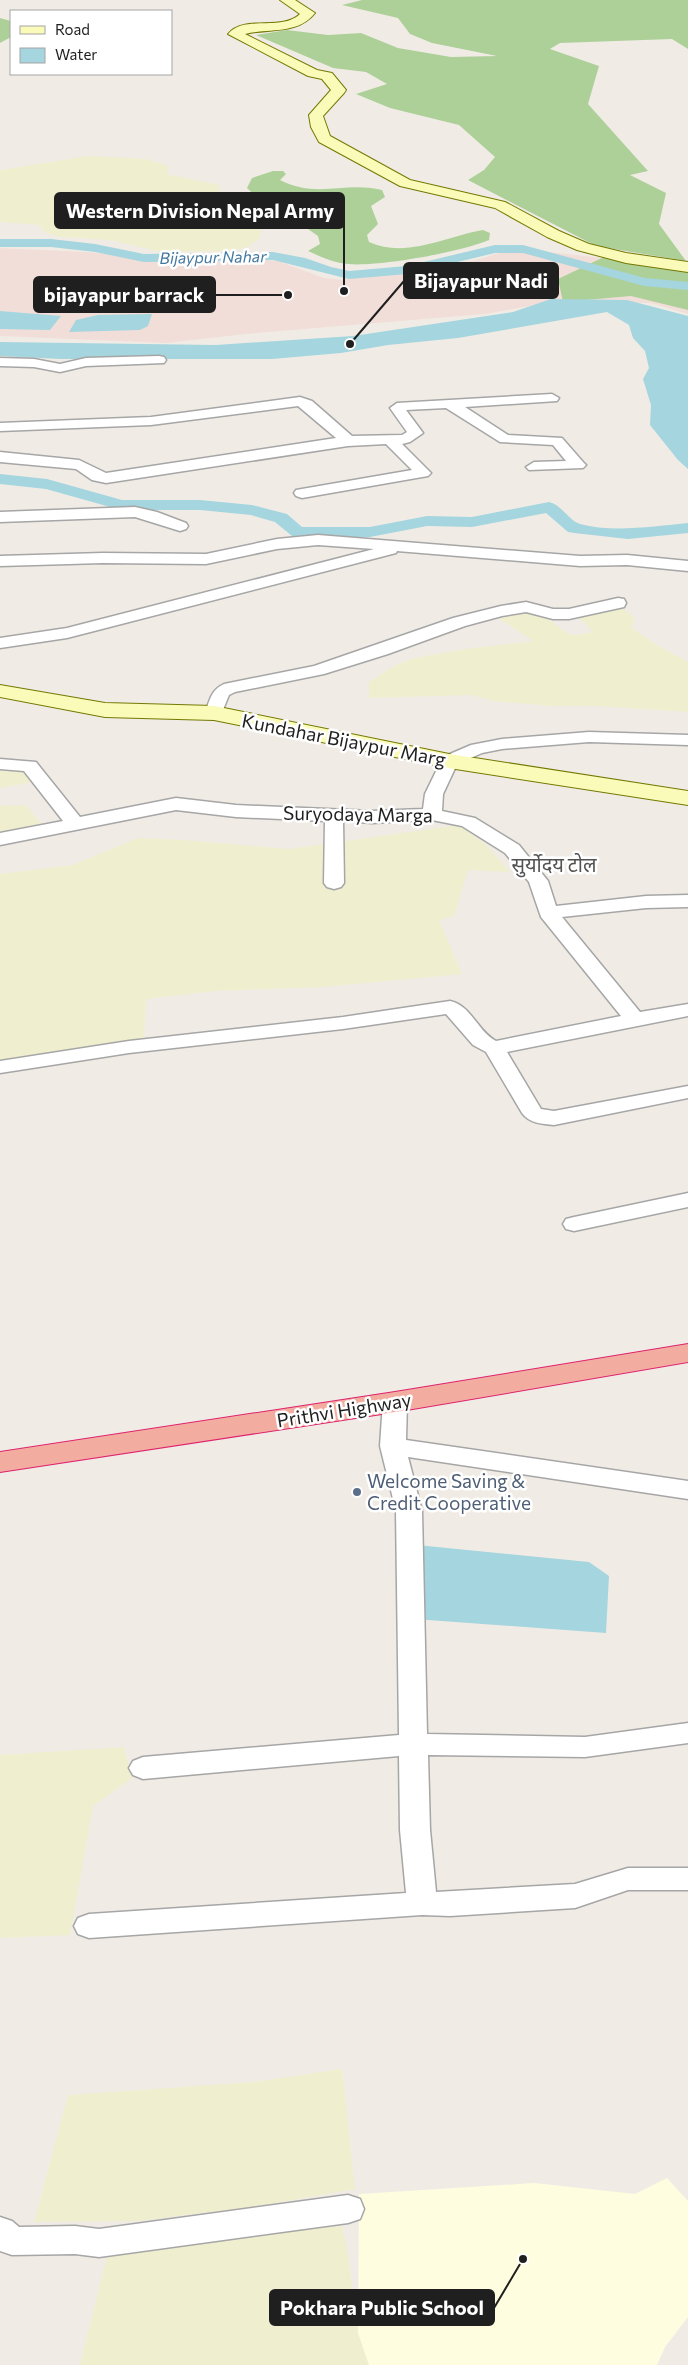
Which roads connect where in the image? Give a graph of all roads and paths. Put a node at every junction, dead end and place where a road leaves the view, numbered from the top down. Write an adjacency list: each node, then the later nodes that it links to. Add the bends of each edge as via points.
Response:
1 (286, 0): 2 (main road, via 305,10 306,16 284,25 234,34 313,73 327,76 339,90 316,115 324,140 406,183 500,205 583,247 626,258)
2 (688, 267)
3 (159, 360): 4 (street, via 86,362 60,368)
4 (0, 362)
5 (552, 398): 6 (street)
6 (448, 403): 9 (street); 10 (street, via 397,408 416,433 404,439)
7 (0, 427): 11 (street, via 151,421 300,401)
8 (487, 439): 9 (street)
9 (505, 439): 13 (street, via 555,440 578,465)
10 (390, 440): 11 (street); 14 (street, via 423,473)
11 (348, 441): 12 (street, via 106,478 96,478 79,465)
12 (0, 457)
13 (534, 467)
14 (302, 493)
15 (0, 517): 16 (street, via 135,512)
16 (180, 526)
17 (402, 547): 18 (street, via 295,540 206,559); 19 (street, via 580,562 627,560); 21 (street, via 67,633)
18 (0, 559)
19 (688, 566)
20 (618, 603): 23 (street, via 569,614 553,614 526,607 501,610 318,670 230,688 221,692)
21 (0, 643)
22 (0, 691): 23 (main road, Kundahar Bijaypur Marg, via 105,710)
23 (214, 713): 25 (main road, Kundahar Bijaypur Marg)
24 (688, 740): 25 (street, via 589,737 502,744 477,749)
25 (449, 761): 27 (main road, Kundahar Bijaypur Marg); 28 (street, via 434,794)
26 (0, 764): 30 (street, via 30,766)
27 (688, 798)
28 (432, 814): 29 (street, Suryodaya Marga); 34 (street, Suryodaya Marga, via 468,822 512,849 538,881)
29 (334, 815): 30 (street, Suryodaya Marga, via 236,811 176,804); 32 (street)
30 (75, 824): 31 (street, Suryodaya Marga)
31 (0, 838)
32 (334, 883)
33 (688, 901): 34 (street, via 646,902)
34 (548, 913): 36 (street, Suryodaya Marga)
35 (688, 1010): 36 (street)
36 (635, 1019): 37 (street)
37 (494, 1048): 38 (street, via 480,1041 460,1013 450,1006); 39 (street, via 533,1113 541,1117 554,1118)
38 (0, 1067)
39 (688, 1092)
40 (688, 1200): 41 (street)
41 (574, 1224)
42 (688, 1353): 43 (highway, Prithvi Highway)
43 (394, 1402): 44 (street); 45 (highway, Prithvi Highway)
44 (393, 1446): 46 (street); 48 (street, via 409,1511)
45 (0, 1462)
46 (688, 1490)
47 (688, 1733): 48 (street, via 585,1747)
48 (414, 1744): 49 (street); 51 (street, via 415,1830)
49 (143, 1768)
50 (688, 1879): 51 (street, via 628,1879 575,1896)
51 (422, 1903): 52 (street)
52 (89, 1926)
53 (348, 2209): 54 (street, via 99,2243 12,2241)
54 (0, 2231)

